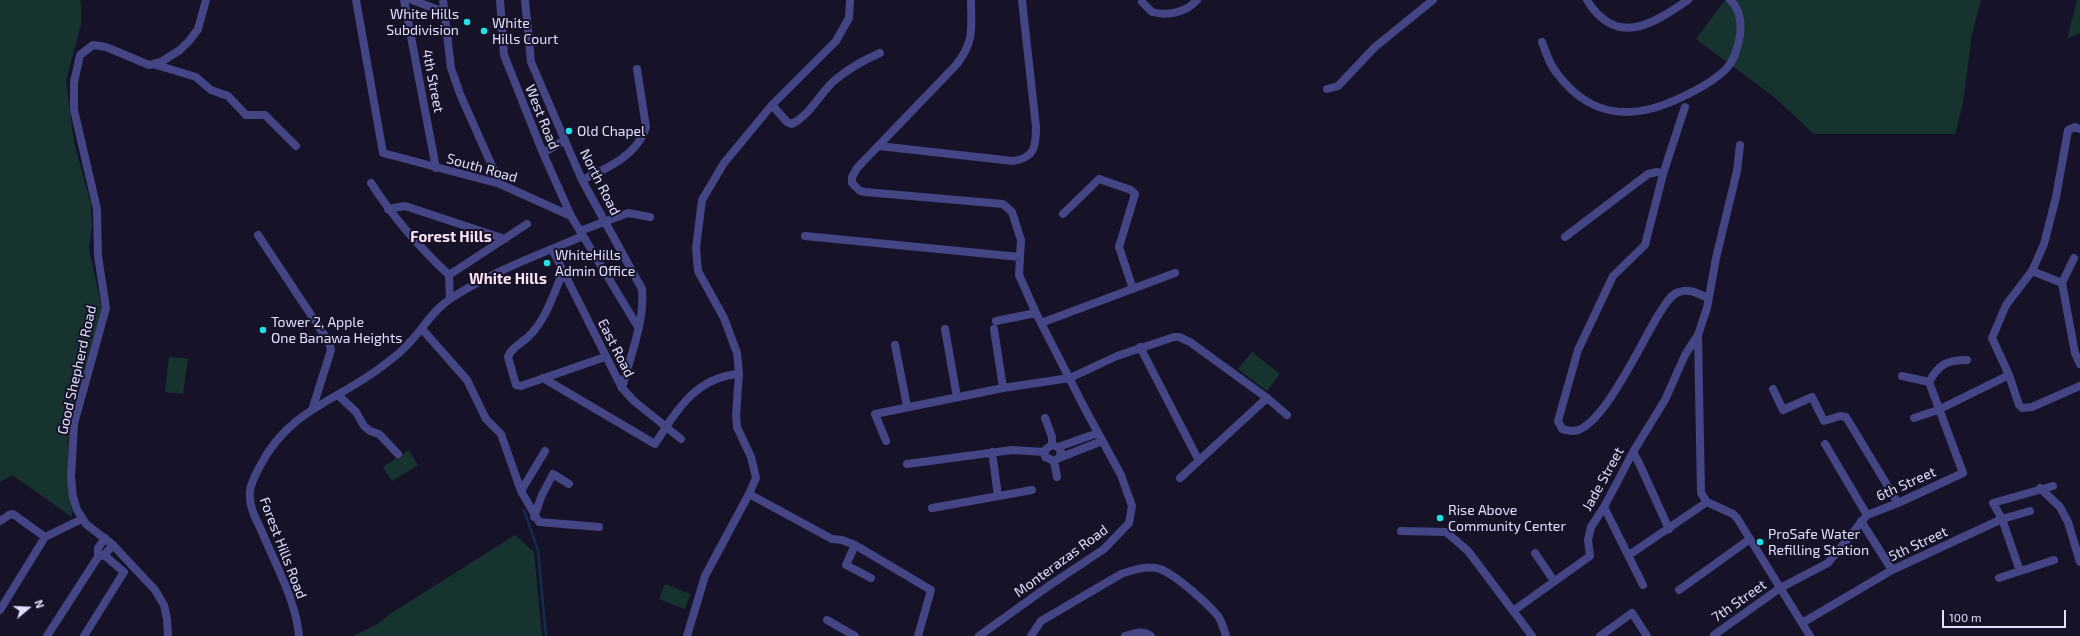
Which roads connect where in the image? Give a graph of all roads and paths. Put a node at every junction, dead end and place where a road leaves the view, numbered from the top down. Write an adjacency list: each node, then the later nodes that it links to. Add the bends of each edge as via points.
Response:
1 (356, 0): 31 (street, South Road, via 383,153)
2 (404, 0): 31 (street, 4th Street)
3 (412, 0): 17 (street)
4 (443, 0): 17 (street)
5 (500, 0): 30 (street, West Road, via 504,55)
6 (525, 0): 26 (street, North Road, via 532,62)
7 (850, 0): 23 (street, via 849,18 836,41)
8 (971, 0): 29 (street, via 970,41 966,51 957,64)
9 (1022, 0): 29 (street, via 1036,127 1036,141 1032,153 1023,159 1013,161)
10 (1197, 0): 16 (street, via 1172,14 1152,12)
11 (1433, 0): 22 (street, via 1375,47 1338,86)
12 (1587, 0): 13 (street, via 1604,22 1627,28 1660,20)
13 (1688, 0)
14 (1730, 0): 18 (street, via 1740,13 1742,26 1737,48 1727,68 1686,96 1638,113 1614,112 1597,107 1585,99 1555,72)
15 (205, 1): 20 (street, via 198,29 190,41 170,57)
16 (1142, 2)
17 (444, 12): 35 (street, via 451,68)
18 (1542, 42)
19 (880, 53): 23 (street, via 834,81 813,106 792,124)
20 (154, 64): 28 (street, via 196,77 211,90 228,96 246,115 265,115); 118 (street, Good Shepherd Road, via 144,64 106,47 93,45 80,55 75,71 74,110 97,209 98,256 106,308 74,424 71,477 73,497)
21 (637, 69): 33 (street, via 646,127 644,135 621,160 608,169)
22 (1328, 89)
23 (772, 105): 69 (street, via 710,183 702,200 698,222 698,271 730,332 737,353)
24 (1685, 107): 32 (street)
25 (2080, 129): 50 (street, via 2075,127 2068,130 2056,197 2044,244)
26 (565, 140): 30 (street); 33 (street, North Road)
27 (1740, 145): 56 (street, via 1737,171)
28 (296, 146)
29 (879, 146): 48 (street, Monterazas Road, via 854,172 852,183 855,187 865,192 1003,204 1012,212 1021,240)
30 (543, 152): 38 (street, West Road)
31 (436, 168): 35 (street, South Road)
32 (1663, 174): 45 (street, via 1648,174); 56 (street, via 1645,245 1612,276 1578,350 1558,421 1562,429 1575,431 1594,420 1607,406 1669,299 1678,292 1688,290)
33 (582, 180): 40 (street, North Road)
34 (371, 183): 36 (street)
35 (500, 184): 38 (street, South Road)
36 (388, 209): 46 (street, via 405,206); 53 (street)
37 (1063, 214): 55 (street, via 1099,179 1131,190 1135,194 1119,247)
38 (570, 216): 42 (street, West Road)
39 (650, 217): 40 (street, Forest Hills Road, via 628,213)
40 (605, 222): 42 (street, Forest Hills Road); 60 (street, North Road, via 642,289)
41 (528, 224): 46 (street)
42 (582, 234): 47 (street, Forest Hills Road); 60 (street, West Road)
43 (258, 235): 83 (street, via 329,342 331,350)
44 (805, 236): 48 (street)
45 (1565, 237)
46 (505, 239): 53 (street)
47 (552, 249): 51 (street, East Road); 57 (street, Forest Hills Road, via 496,273)
48 (1020, 258): 58 (street, Monterazas Road, via 1019,275)
49 (2074, 258): 54 (street)
50 (2032, 271): 54 (street); 70 (street, via 2006,305 1992,338)
51 (563, 272): 66 (street, East Road); 72 (street, via 539,323 528,337 509,352 508,357 516,385)
52 (1175, 273): 55 (street)
53 (449, 275): 57 (street)
54 (2062, 283): 68 (street, via 2075,353)
55 (1133, 289): 59 (street)
56 (1708, 298): 63 (street)
57 (450, 299): 61 (street, Forest Hills Road, via 440,306)
58 (1036, 313): 59 (street, Monterazas Road); 77 (street, via 995,325)
59 (1041, 324): 73 (street, Monterazas Road)
60 (638, 327): 76 (street, North Road)
61 (422, 329): 79 (street, Forest Hills Road, via 387,363); 108 (street, via 467,380 486,419 501,434)
62 (944, 329): 80 (street)
63 (1698, 335): 97 (street, Jade Street, via 1685,355 1665,400); 111 (street, via 1701,493)
64 (896, 345): 82 (street)
65 (1140, 348): 73 (street); 81 (street, via 1179,337 1190,342); 99 (street)
66 (605, 357): 72 (street); 76 (street, East Road)
67 (1967, 360): 74 (street, via 1947,362 1934,373)
68 (2080, 364)
69 (739, 374): 88 (street, via 719,377 703,384 688,398); 109 (street, via 737,427 751,457 756,478)
70 (2009, 375): 75 (street, via 2022,408 2032,407); 84 (street)
71 (1902, 376): 74 (street)
72 (543, 378): 88 (street, via 655,444)
73 (1070, 378): 77 (street); 89 (street, Monterazas Road)
74 (1929, 382): 84 (street, 6th Street)
75 (2080, 386)
76 (622, 388): 88 (street, East Road)
77 (1003, 388): 80 (street)
78 (1772, 389): 112 (street, via 1783,410 1812,397 1824,421 1840,416 1846,417)
79 (338, 395): 83 (street, Forest Hills Road); 98 (street, via 356,412 364,426 379,434)
80 (957, 397): 82 (street)
81 (1267, 398): 85 (street); 99 (street)
82 (907, 406): 91 (street, via 875,414)
83 (313, 407): 151 (street, Forest Hills Road, via 287,428 274,443 261,463 250,489 254,515 286,589 298,624)
84 (1938, 410): 87 (street); 112 (street, 6th Street, via 1963,473)
85 (1287, 416)
86 (1045, 418): 93 (street)
87 (1914, 418)
88 (666, 427): 90 (street, East Road)
89 (1100, 437): 93 (street); 100 (street); 155 (street, Monterazas Road, via 1121,474 1132,506 1130,522 1104,549)
90 (681, 438)
91 (886, 441)
92 (1825, 444): 116 (street)
93 (1055, 446): 96 (street, via 1047,447); 100 (street, via 1061,452)
94 (545, 452): 108 (street)
95 (992, 452): 96 (street); 101 (street); 110 (street)
96 (1045, 452): 100 (street, via 1046,457)
97 (1633, 452): 113 (street, Jade Street); 124 (street)
98 (398, 454)
99 (1198, 459): 103 (street)
100 (1056, 460): 102 (street)
101 (907, 464)
102 (1057, 477)
103 (1180, 478)
104 (569, 484): 117 (street, via 553,474)
105 (2053, 486): 106 (street)
106 (2040, 488): 119 (street, via 1993,503); 134 (street, via 2060,507 2068,522)
107 (1032, 490): 110 (street)
108 (521, 491): 117 (street)
109 (750, 494): 129 (street, via 832,539); 152 (street, via 705,576)
110 (998, 496): 114 (street)
111 (1707, 502): 124 (street); 127 (street, via 1733,514)
112 (1898, 503): 116 (street, 6th Street)
113 (1604, 507): 131 (street); 139 (street, Jade Street, via 1591,527 1588,540 1590,556)
114 (932, 508)
115 (2030, 511): 119 (street, 5th Street)
116 (1867, 515): 121 (street, 6th Street)
117 (534, 517): 122 (street, via 539,522)
118 (82, 519): 125 (street); 126 (street, Good Shepherd Road)
119 (2002, 519): 135 (street, 5th Street); 136 (street)
120 (0, 521): 125 (street, via 13,514)
121 (1861, 521): 135 (street); 141 (street, 6th Street, via 1828,563)
122 (599, 526)
123 (1401, 530): 144 (street, via 1446,532 1468,551)
124 (1669, 530): 131 (street)
125 (45, 537): 143 (street)
126 (105, 538): 128 (street, Good Shepherd Road); 132 (street, via 98,548)
127 (1750, 538): 141 (street); 142 (street)
128 (113, 545): 132 (street); 150 (street, Good Shepherd Road, via 155,590 164,605)
129 (855, 545): 137 (street, via 846,565); 154 (street, via 931,590)
130 (1535, 553): 139 (street)
131 (1629, 555): 140 (street)
132 (101, 556): 148 (street); 149 (street, via 124,572)
133 (2054, 560): 136 (street)
134 (2080, 562)
135 (1892, 570): 146 (street, 5th Street)
136 (2020, 571): 138 (street)
137 (871, 578)
138 (1999, 578)
139 (1554, 581): 144 (street, Jade Street)
140 (1643, 585)
141 (1780, 588): 146 (street); 147 (street, 7th Street)
142 (1679, 590)
143 (0, 610)
144 (1513, 611): 160 (street)
145 (827, 620): 153 (street)
146 (1802, 624): 163 (street)
147 (1714, 635)
148 (47, 636)
149 (84, 636)
150 (168, 636)
151 (298, 636)
152 (687, 636)
153 (855, 636)
154 (918, 636)
155 (979, 636)
156 (1031, 636): 159 (street, via 1041,621 1120,574 1146,568 1159,569 1184,584 1218,616)
157 (1124, 636): 158 (street, via 1138,632)
158 (1151, 636)
159 (1226, 636)
160 (1532, 636)
161 (1600, 636): 162 (street, via 1632,613)
162 (1646, 636)
163 (1810, 636)

